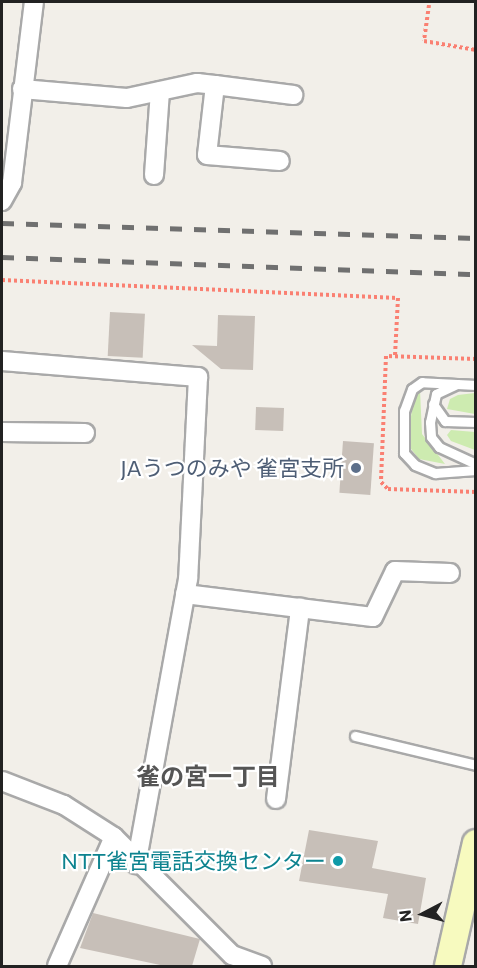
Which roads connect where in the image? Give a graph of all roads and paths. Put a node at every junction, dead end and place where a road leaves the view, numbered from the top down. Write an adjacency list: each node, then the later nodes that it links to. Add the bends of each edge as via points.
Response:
1 (34, 2): 5 (street)
2 (429, 5): 3 (path, via 424,41)
3 (476, 50)
4 (215, 85): 6 (street, via 197,82); 7 (street); 9 (street, via 207,155)
5 (22, 89): 6 (street, via 127,98); 8 (street)
6 (160, 91): 10 (street)
7 (293, 95)
8 (11, 111): 11 (street, via 12,183)
9 (280, 161)
10 (154, 175)
11 (2, 201)
12 (2, 280): 13 (path, via 398,298)
13 (395, 356)
14 (2, 361): 26 (street, via 198,377)
15 (457, 384): 16 (lane); 17 (lane, via 436,394); 22 (lane, via 422,382 412,389 404,411 404,453 415,465 435,473)
16 (476, 385)
17 (433, 404): 18 (lane, via 445,421); 21 (lane, via 431,437 452,454)
18 (476, 422)
19 (2, 432): 20 (street)
20 (85, 433)
21 (476, 464)
22 (476, 470)
23 (388, 489): 24 (path)
24 (476, 492)
25 (450, 573): 27 (street, via 395,572 373,617)
26 (185, 594): 27 (street); 34 (street)
27 (300, 608): 31 (street)
28 (355, 736): 29 (lane)
29 (476, 765)
30 (2, 781): 32 (street, via 64,805)
31 (276, 799)
32 (114, 837): 34 (street); 36 (street)
33 (476, 843): 39 (main road)
34 (136, 864): 35 (street)
35 (224, 948): 37 (street); 38 (street)
36 (57, 966)
37 (218, 966)
38 (262, 966)
39 (448, 966)

